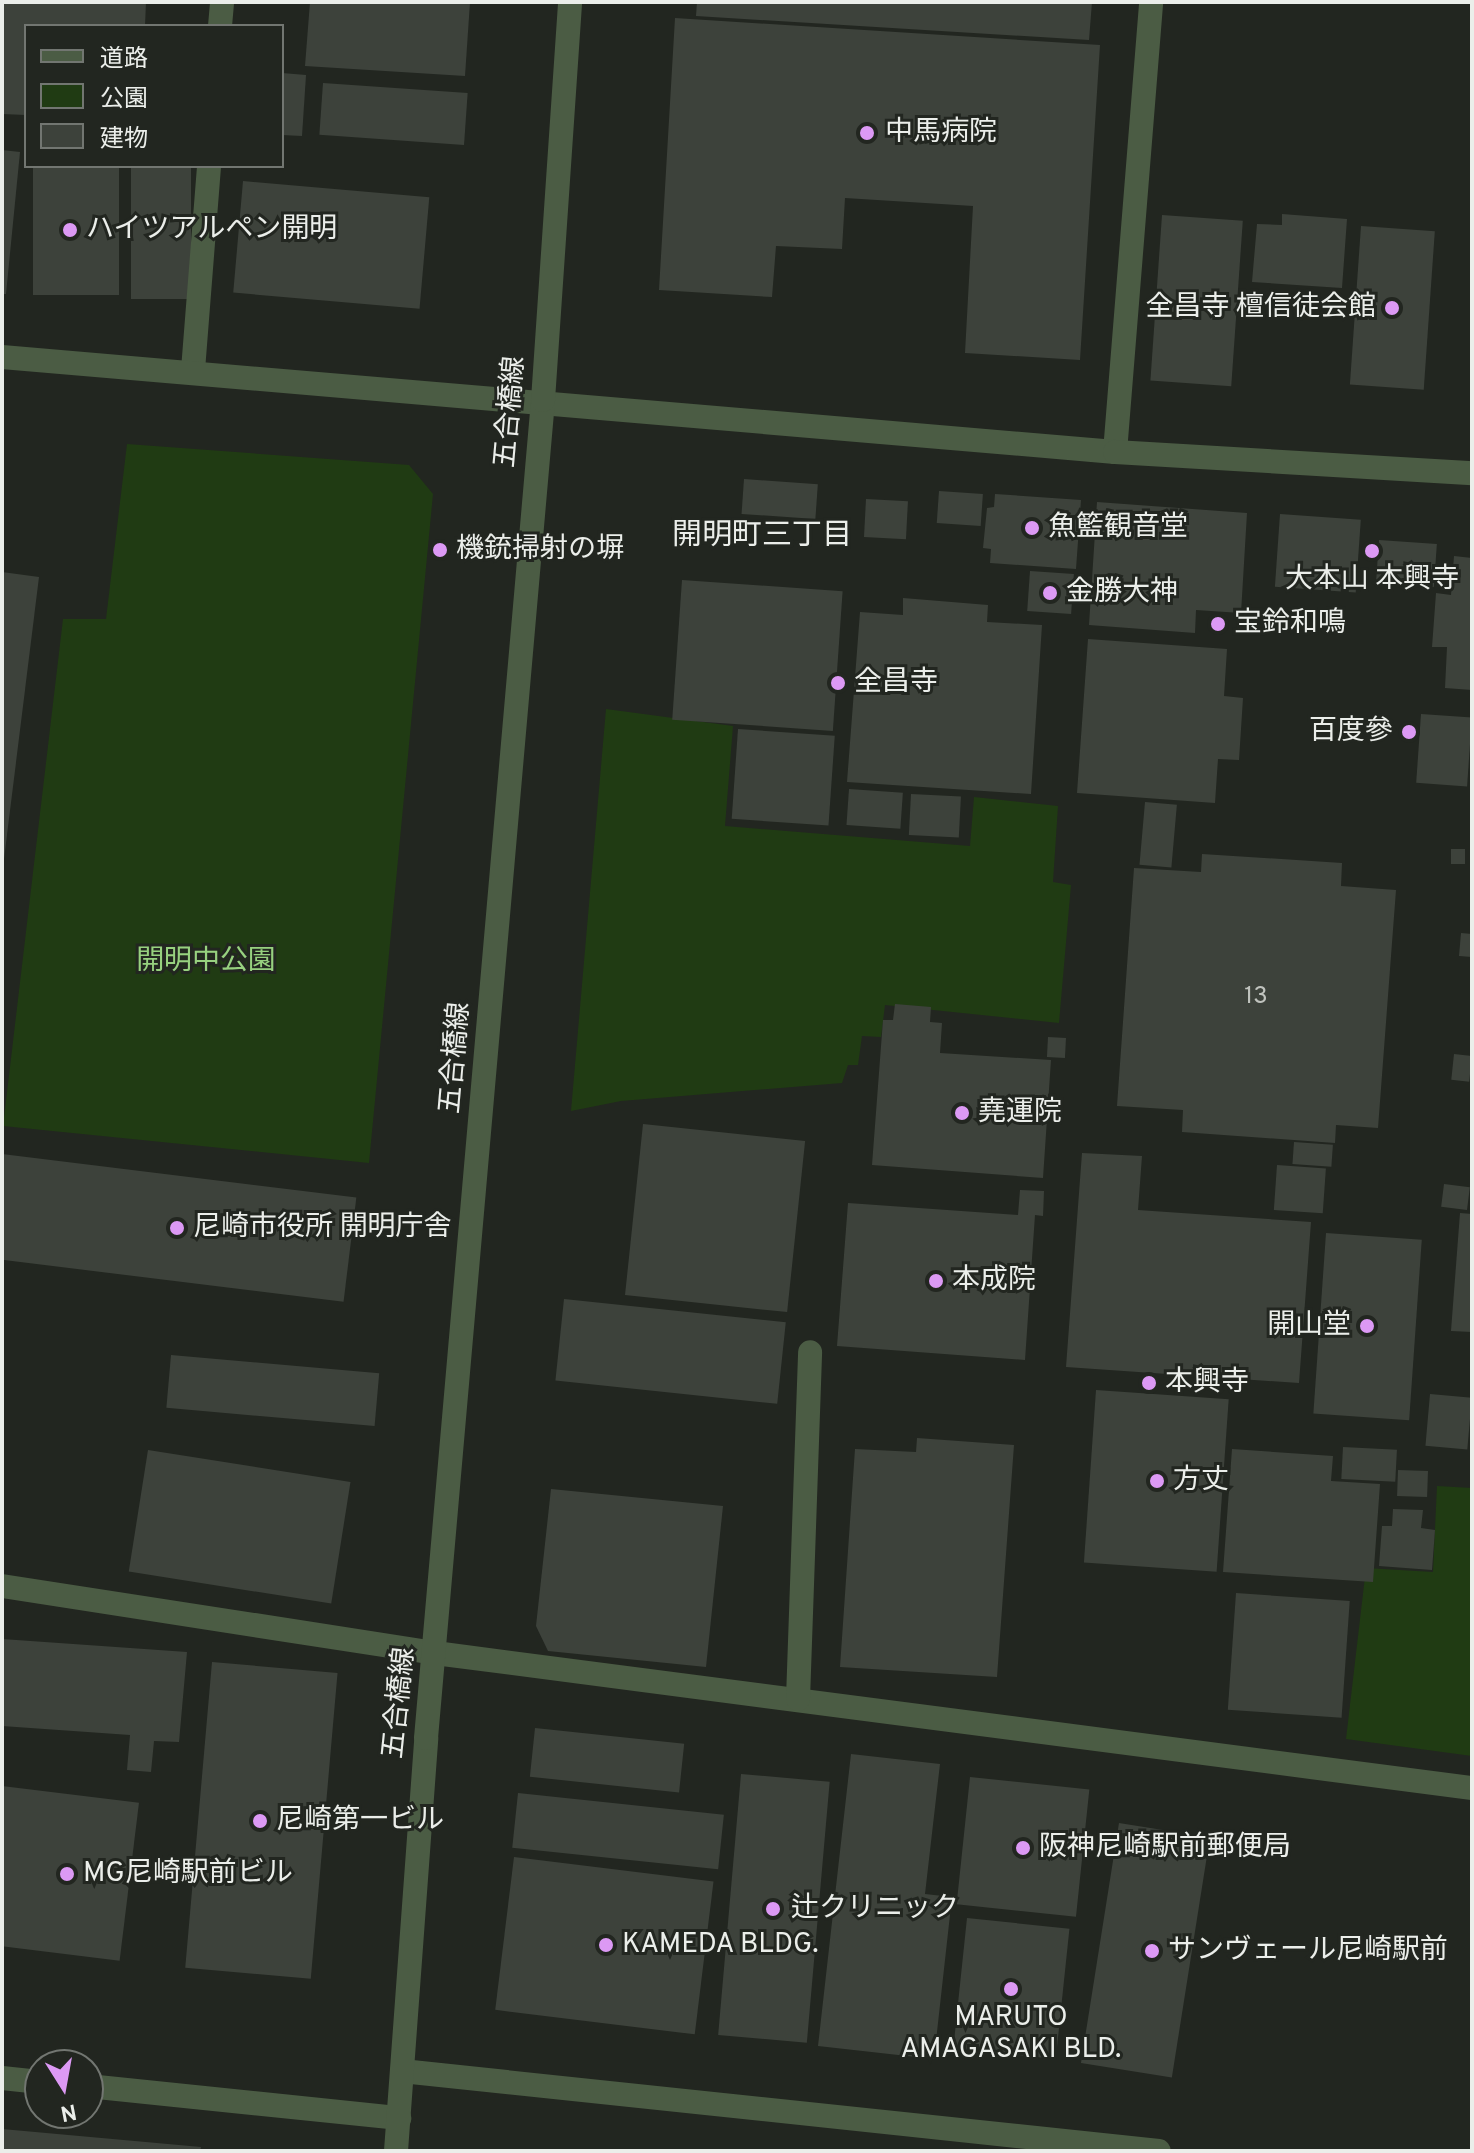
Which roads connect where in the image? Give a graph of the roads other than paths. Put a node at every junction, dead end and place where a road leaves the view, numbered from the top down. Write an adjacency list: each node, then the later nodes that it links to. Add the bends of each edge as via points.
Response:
1 (222, 2): 4 (street)
2 (570, 2): 8 (street, 五合橋線)
3 (1151, 2): 9 (street)
4 (220, 24)
5 (209, 168): 7 (street)
6 (2, 357): 7 (street)
7 (193, 370): 8 (street)
8 (543, 400): 9 (street); 13 (street, 五合橋線)
9 (1115, 452): 10 (street)
10 (1472, 473)
11 (810, 1352): 14 (street)
12 (2, 1586): 13 (street)
13 (435, 1653): 14 (street); 16 (street, 五合橋線)
14 (798, 1699): 15 (street)
15 (1472, 1788)
16 (402, 2071): 20 (street, 五合橋線); 22 (street)
17 (2, 2078): 18 (street)
18 (24, 2080)
19 (104, 2088): 20 (street)
20 (399, 2118): 21 (street, 五合橋線)
21 (396, 2151)
22 (1159, 2151)

